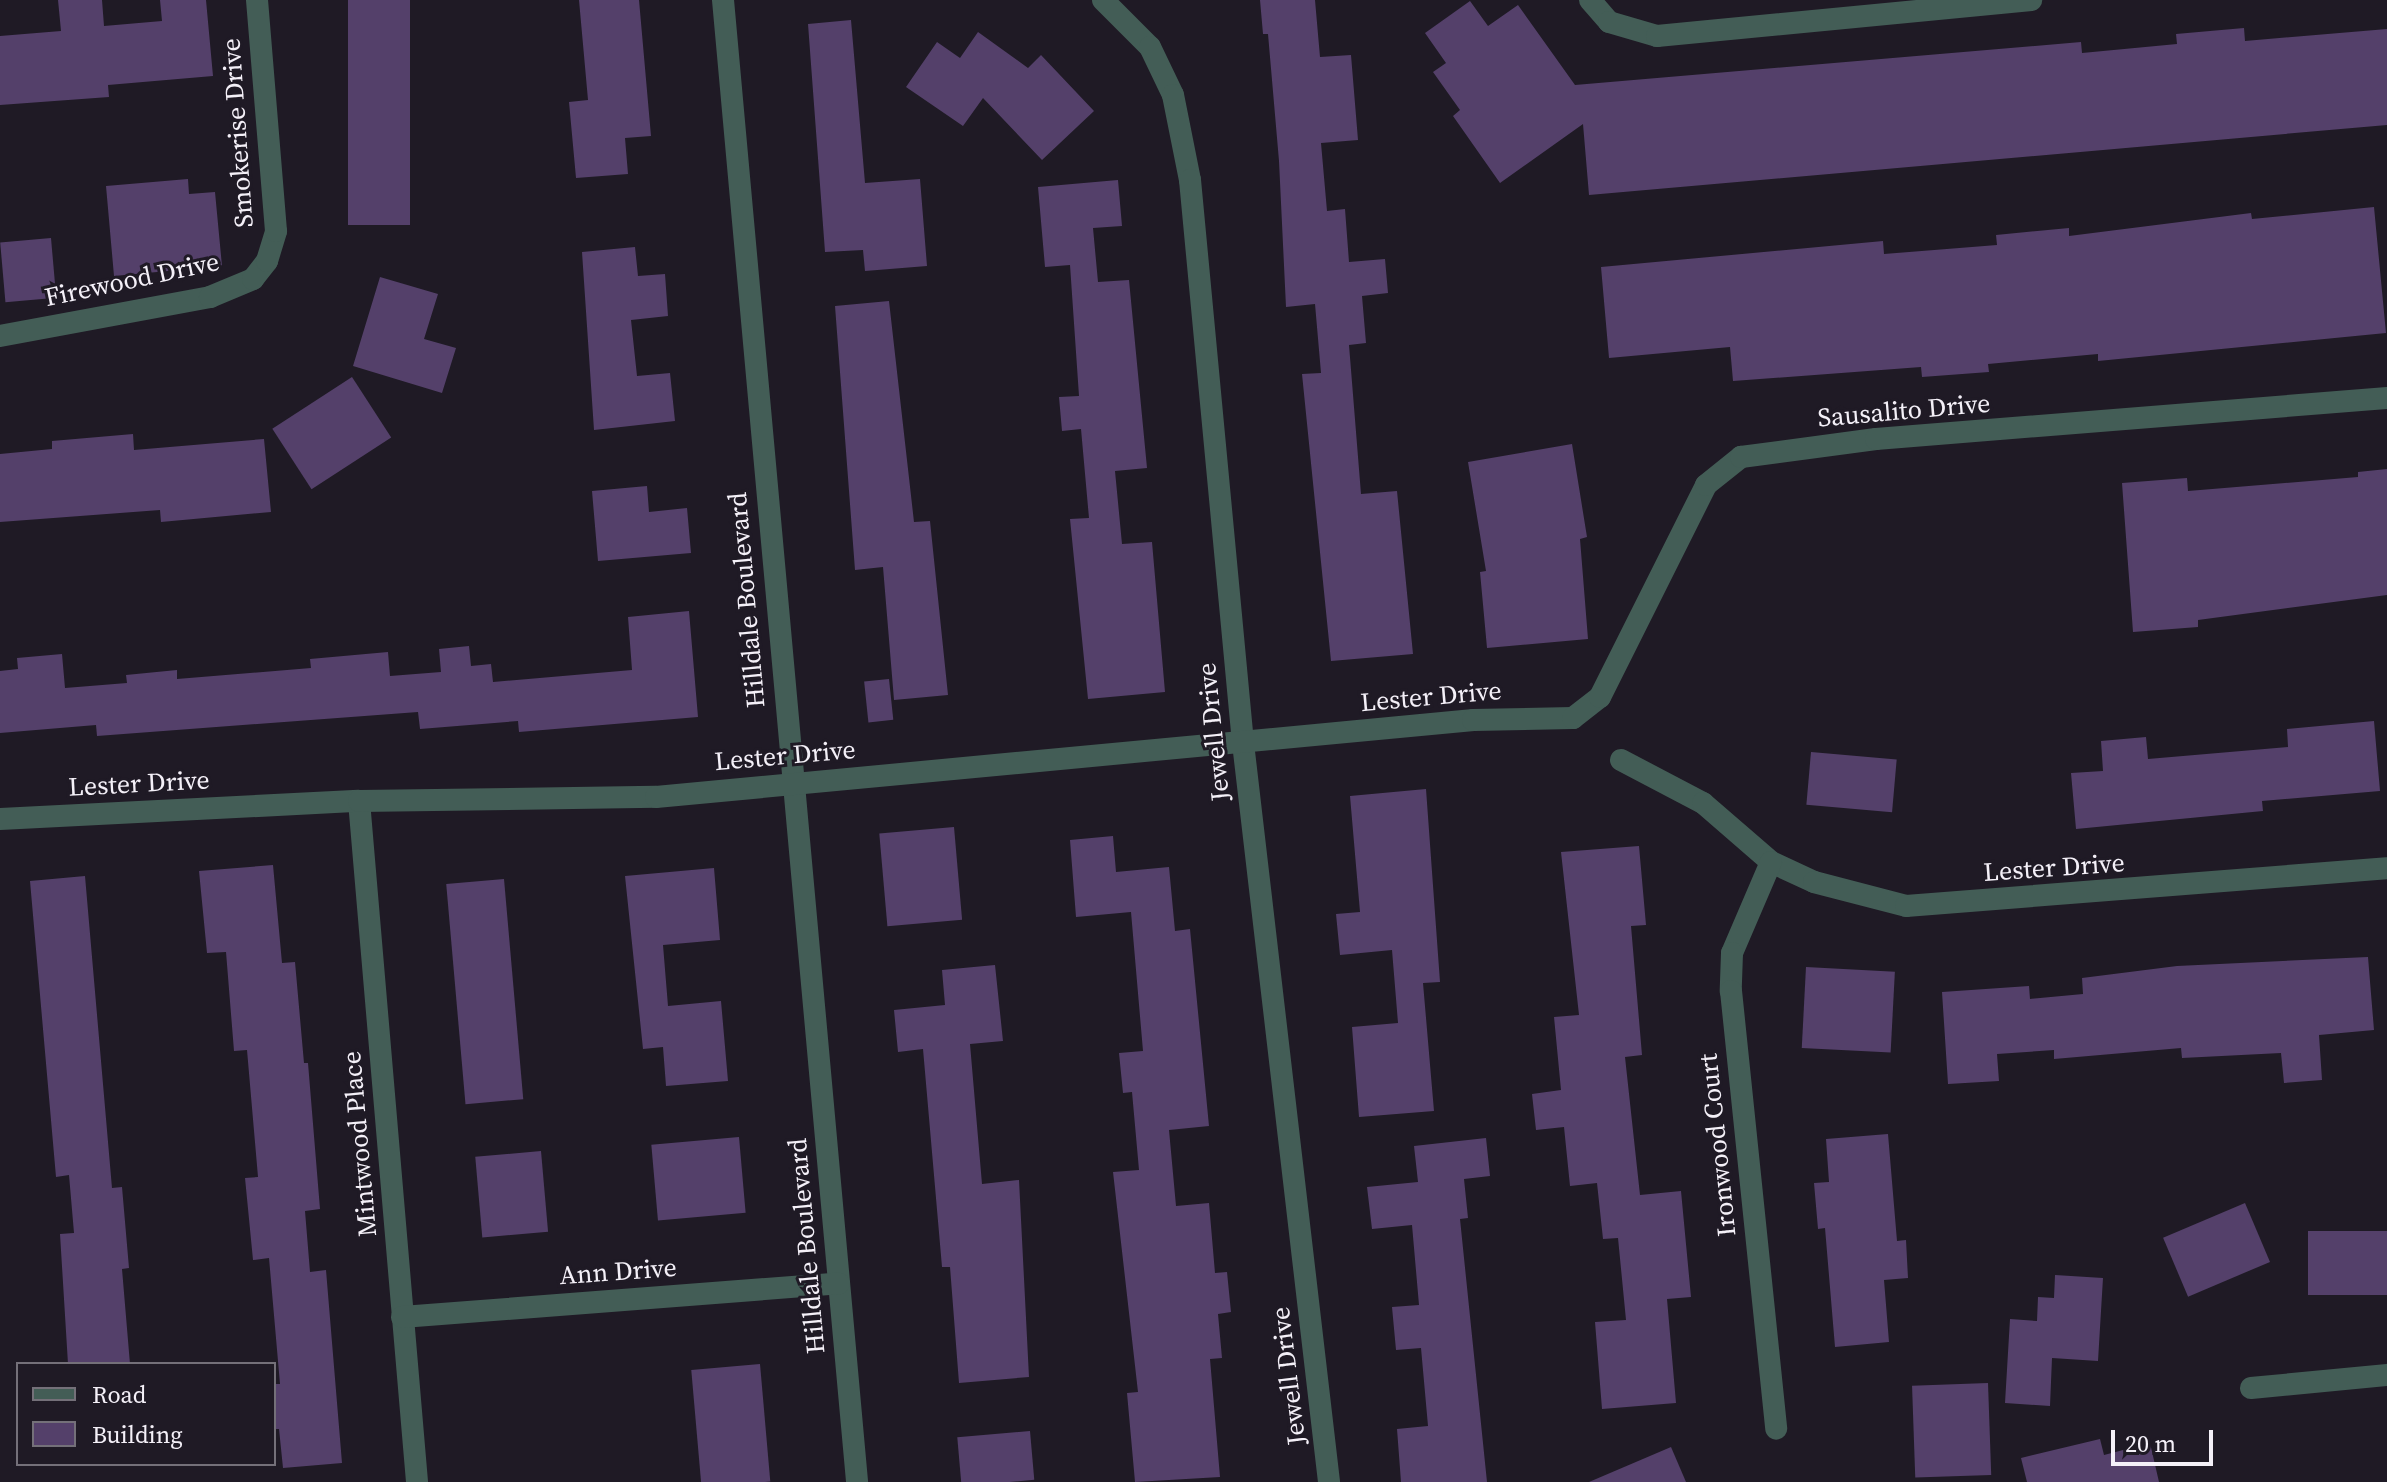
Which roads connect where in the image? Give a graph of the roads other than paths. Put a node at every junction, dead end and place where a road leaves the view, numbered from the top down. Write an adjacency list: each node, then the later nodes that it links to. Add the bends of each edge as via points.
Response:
1 (257, 0): 7 (street, Smokerise Drive, via 276,231)
2 (723, 0): 13 (street, Hilldale Boulevard)
3 (1103, 0): 11 (street, Jewell Drive, via 1150,47 1173,95 1190,180)
4 (1590, 0): 6 (street, via 1609,22 1657,36)
5 (2031, 0): 6 (street)
6 (1958, 3)
7 (267, 261): 8 (street, Firewood Drive, via 253,279 210,297)
8 (0, 336)
9 (2387, 398): 10 (street, Sausalito Drive, via 1876,439 1741,457 1706,485 1600,697)
10 (1573, 718): 11 (street, Lester Drive, via 1473,720)
11 (1243, 743): 13 (street, Lester Drive); 25 (street, Jewell Drive)
12 (1621, 760): 16 (street, Lester Drive, via 1703,803)
13 (791, 784): 14 (street, Lester Drive, via 656,797); 18 (street, Hilldale Boulevard)
14 (359, 801): 15 (street, Lester Drive); 19 (street, Mintwood Place)
15 (0, 819)
16 (1771, 862): 17 (street, Lester Drive, via 1814,882 1906,906); 22 (street, Ironwood Court, via 1732,953 1731,991)
17 (2387, 868)
18 (839, 1283): 19 (street, Ann Drive); 24 (street, Hilldale Boulevard)
19 (402, 1317): 23 (street, Mintwood Place)
20 (2387, 1375): 21 (street)
21 (2251, 1388)
22 (1776, 1429)
23 (417, 1482)
24 (857, 1482)
25 (1329, 1482)

